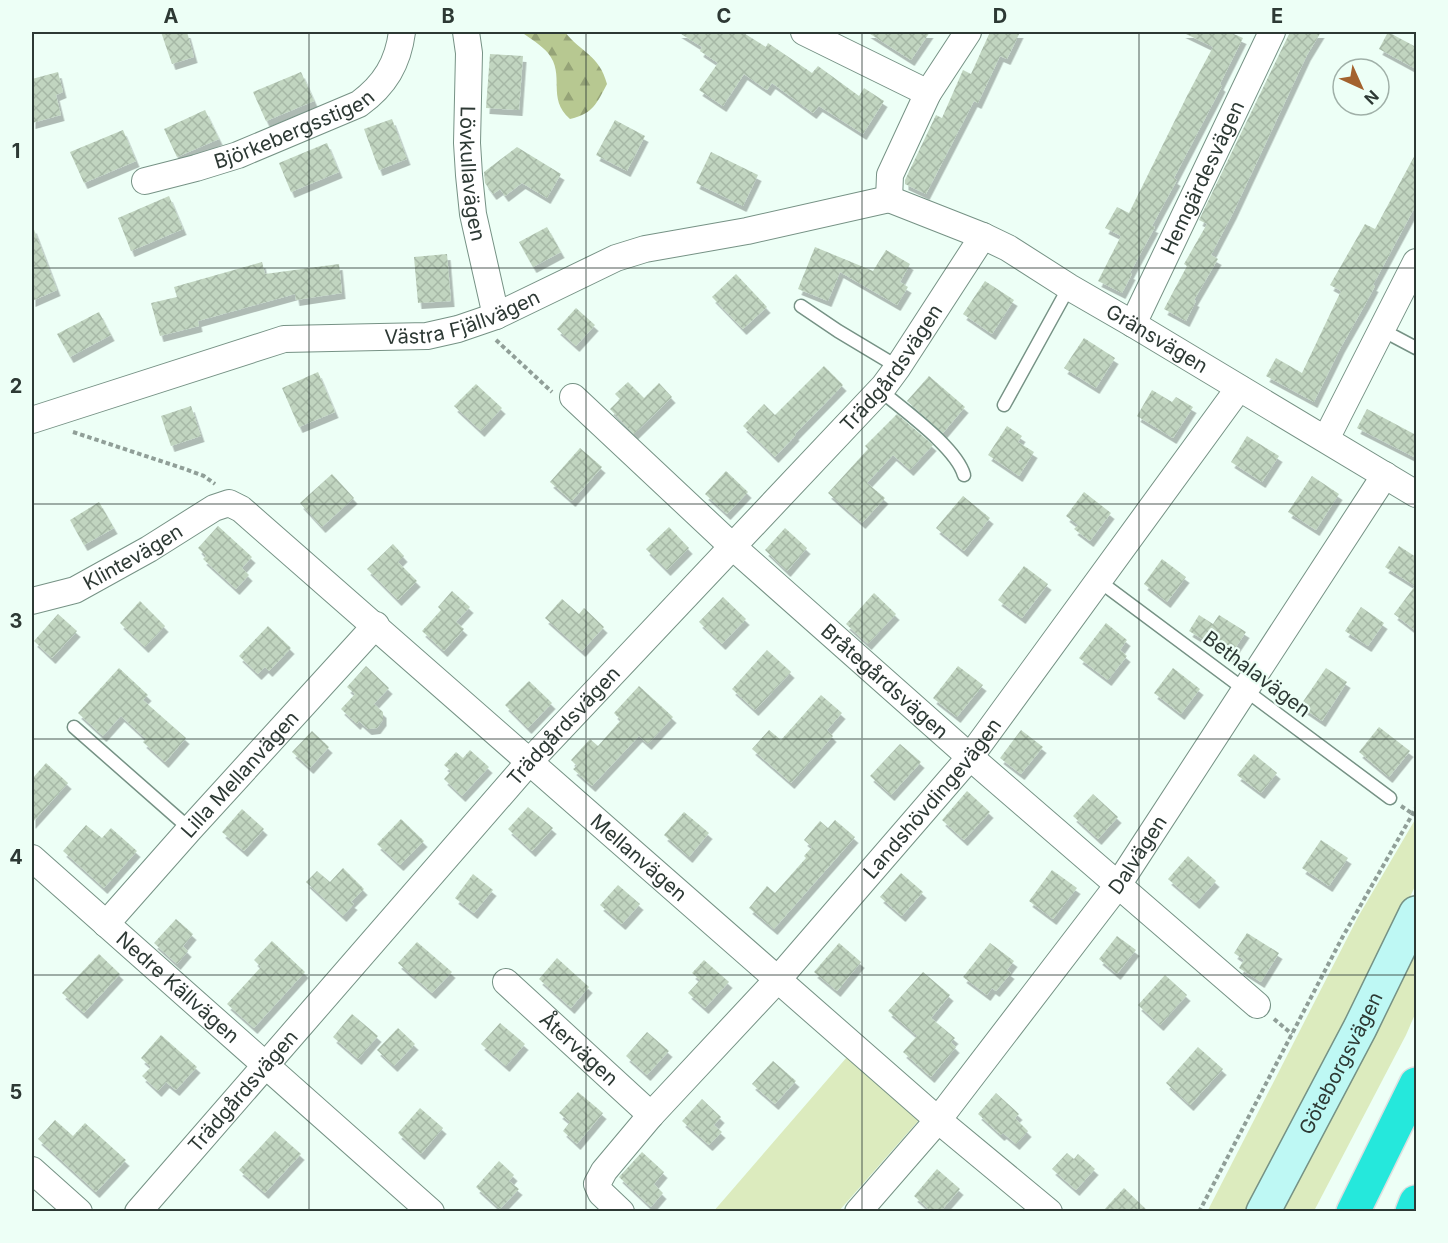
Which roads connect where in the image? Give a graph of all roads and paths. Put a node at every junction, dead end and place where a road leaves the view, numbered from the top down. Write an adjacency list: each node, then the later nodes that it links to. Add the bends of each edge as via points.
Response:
1 (402, 32): 7 (street, Björkebergsstigen, via 384,81 359,104 238,155)
2 (466, 32): 13 (street, Lövkullavägen, via 472,214)
3 (804, 32): 6 (street)
4 (968, 32): 6 (street)
5 (1272, 32): 14 (street, Hemgärdesvägen)
6 (928, 93): 8 (street, via 890,175)
7 (145, 181)
8 (889, 199): 9 (street, Gränsvägen); 13 (street, Västra Fjällvägen, via 636,252)
9 (983, 236): 11 (street, Gränsvägen); 17 (street, Trädgårdsvägen)
10 (1416, 262): 15 (street)
11 (1069, 287): 14 (street, Gränsvägen); 21 (lane)
12 (801, 306): 17 (lane)
13 (487, 319): 20 (path, via 550,390 565,398); 22 (street, Västra Fjällvägen, via 427,336 284,339)
14 (1133, 324): 18 (street, Gränsvägen)
15 (1382, 330): 16 (lane); 24 (street)
16 (1416, 348)
17 (898, 368): 19 (street, Trädgårdsvägen)
18 (1239, 388): 24 (street, Gränsvägen); 31 (street, Landshövdingevägen)
19 (880, 390): 25 (lane, via 952,453); 30 (street, Trädgårdsvägen)
20 (573, 397): 30 (street, Bråtegårdsvägen)
21 (1004, 405)
22 (32, 420)
23 (72, 432): 27 (path)
24 (1326, 439): 26 (street, Gränsvägen)
25 (964, 475)
26 (1385, 475): 28 (street, Gränsvägen); 34 (street, Dalvägen)
27 (204, 476)
28 (1416, 494)
29 (229, 503): 32 (street, Klintevägen, via 214,508 75,590); 33 (street, Mellanvägen, via 241,509)
30 (733, 547): 36 (street, Bråtegårdsvägen); 37 (street, Trädgårdsvägen)
31 (1099, 581): 34 (lane, Bethalavägen); 36 (street, Landshövdingevägen)
32 (32, 601)
33 (376, 626): 37 (street, Mellanvägen); 40 (street, Lilla Mellanvägen)
34 (1246, 690): 38 (lane, Bethalavägen); 42 (street, Dalvägen)
35 (74, 727): 40 (lane)
36 (970, 757): 42 (street, Bråtegårdsvägen); 45 (street, Landshövdingevägen)
37 (530, 761): 45 (street, Mellanvägen); 48 (street, Trädgårdsvägen)
38 (1390, 798)
39 (1416, 808): 60 (path, via 1342,938)
40 (190, 829): 44 (street, Lilla Mellanvägen)
41 (32, 858): 44 (street, Nedre Källvägen)
42 (1118, 885): 47 (street, Bråtegårdsvägen); 51 (street, Dalvägen)
43 (1416, 914): 61 (street, Göteborgsvägen)
44 (106, 924): 48 (street, Nedre Källvägen)
45 (779, 978): 50 (street, Landshövdingevägen); 51 (street, Mellanvägen)
46 (506, 982): 50 (street, Återvägen)
47 (1257, 1005)
48 (266, 1066): 55 (street, Trädgårdsvägen); 56 (street, Nedre Källvägen)
49 (1416, 1084): 62 (highway)
50 (651, 1115): 57 (street, Landshövdingevägen, via 597,1184)
51 (938, 1120): 58 (street, Dalvägen); 59 (street, Mellanvägen)
52 (32, 1170): 54 (street)
53 (1416, 1202): 63 (highway)
54 (79, 1212)
55 (138, 1212)
56 (431, 1212)
57 (621, 1212)
58 (858, 1212)
59 (1049, 1212)
60 (1199, 1212)
61 (1263, 1212)
62 (1353, 1212)
63 (1412, 1212)

